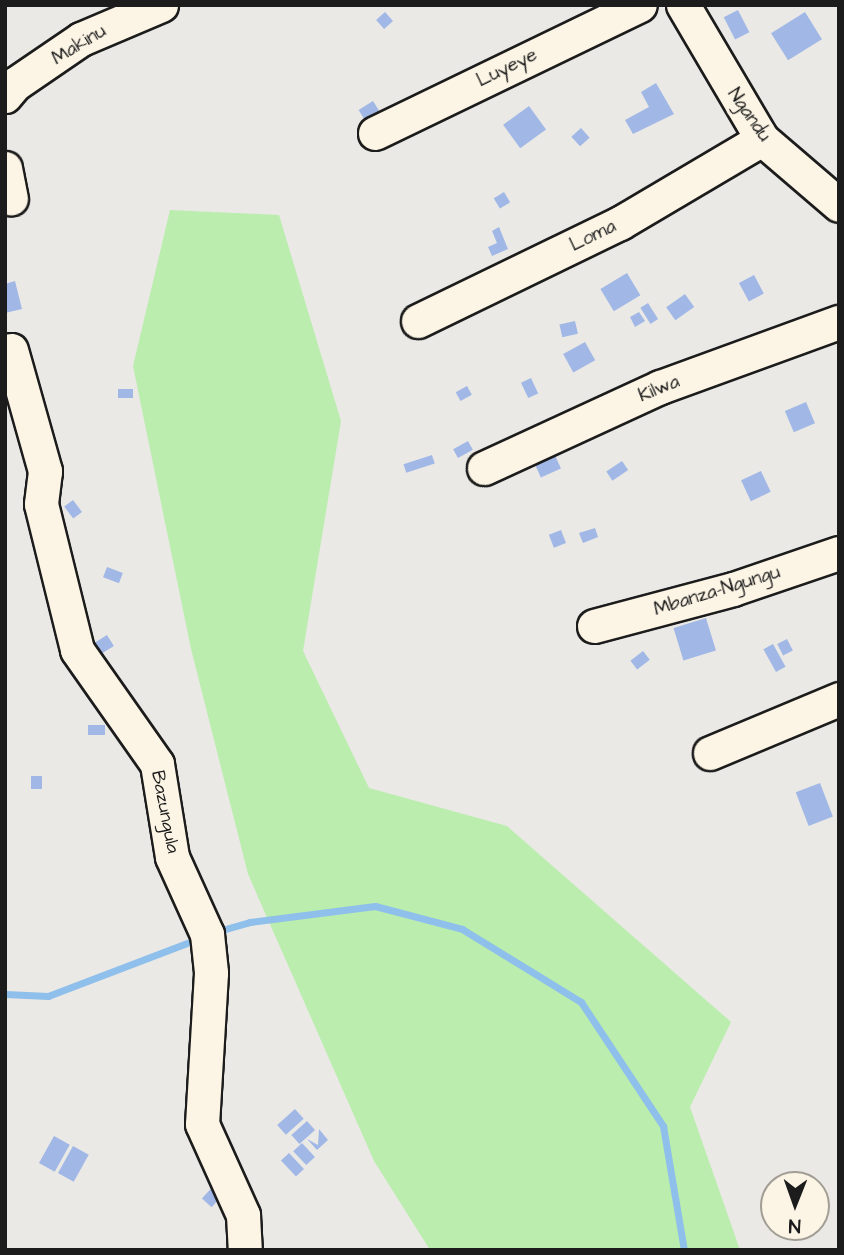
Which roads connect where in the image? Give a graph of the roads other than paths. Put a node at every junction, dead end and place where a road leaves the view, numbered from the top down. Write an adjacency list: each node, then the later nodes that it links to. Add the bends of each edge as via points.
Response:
1 (161, 5): 4 (street, Makinu, via 81,39 15,84)
2 (640, 5): 5 (street, Luyeye)
3 (683, 5): 6 (street, Ngandu)
4 (6, 101)
5 (375, 133)
6 (762, 139): 7 (street, Ngandu); 8 (street, Loma, via 620,223)
7 (839, 205)
8 (418, 321)
9 (839, 322): 11 (street, Kilwa, via 808,338 660,387)
10 (11, 350): 16 (street, Bazungula, via 45,471 41,504 77,650 157,765 172,857 207,934 211,973 202,1124 243,1215)
11 (484, 468)
12 (839, 553): 13 (street, Mbanza-Ngungu, via 733,589)
13 (594, 626)
14 (839, 699): 15 (street)
15 (710, 752)
16 (245, 1250)

